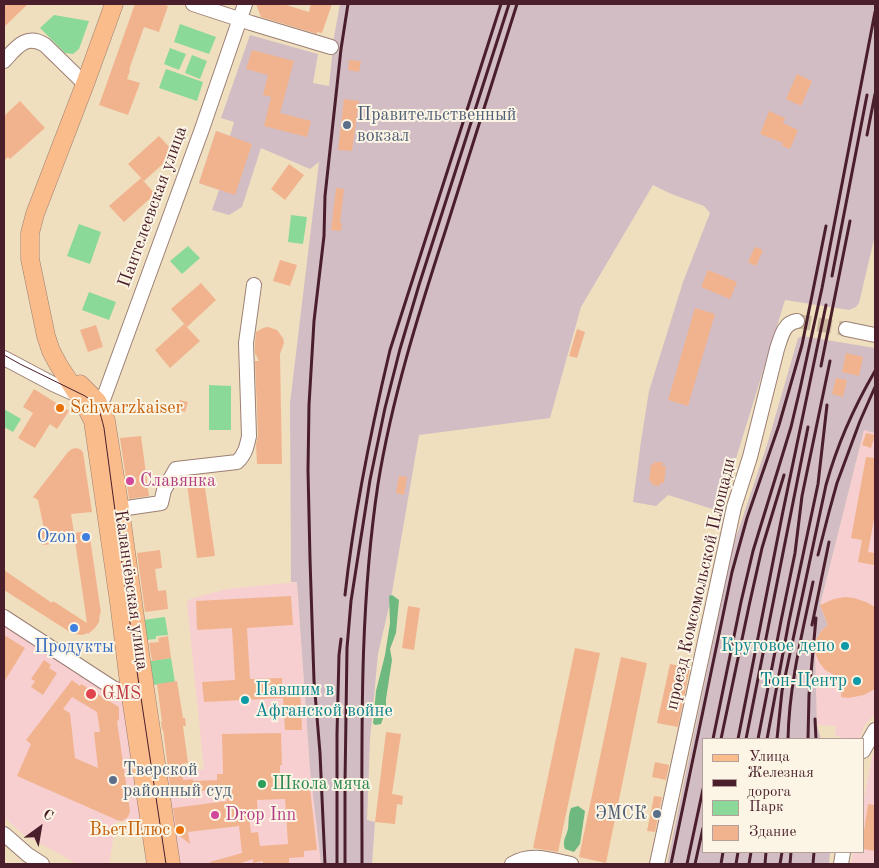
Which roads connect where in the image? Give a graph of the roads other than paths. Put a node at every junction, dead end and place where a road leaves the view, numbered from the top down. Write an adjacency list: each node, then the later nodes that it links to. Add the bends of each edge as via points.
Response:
1 (114, 4): 7 (main road)
2 (193, 4): 4 (street)
3 (245, 4): 4 (street, Пантелеевская улица)
4 (239, 19): 5 (street); 15 (street, Пантелеевская улица, via 104,397)
5 (330, 47)
6 (4, 60): 7 (street, via 20,45 34,40 45,45)
7 (85, 84): 13 (main road, via 30,233 30,259 46,336)
8 (254, 285): 16 (street, via 246,343 249,436 242,457 237,462 176,469 164,490 161,503)
9 (797, 321): 27 (street, проезд Комсомольской Площади, via 786,326 782,334 734,507)
10 (846, 329): 11 (street)
11 (875, 335)
12 (4, 358): 14 (street)
13 (58, 364): 14 (main road, Каланчёвская улица); 15 (main road, Каланчёвская улица)
14 (79, 396): 15 (street); 18 (main road, Каланчёвская улица, via 93,421 119,602)
15 (97, 402): 16 (main road, Каланчёвская улица, via 106,420)
16 (120, 509): 18 (main road, Каланчёвская улица)
17 (4, 617): 18 (street, via 113,688)
18 (137, 690): 23 (main road, Каланчёвская улица); 24 (main road, Каланчёвская улица)
19 (875, 730): 20 (street)
20 (864, 749)
21 (4, 834): 22 (street)
22 (42, 864)
23 (156, 864)
24 (171, 864)
25 (512, 864): 26 (street, via 520,859 539,858)
26 (571, 864)
27 (657, 864)

